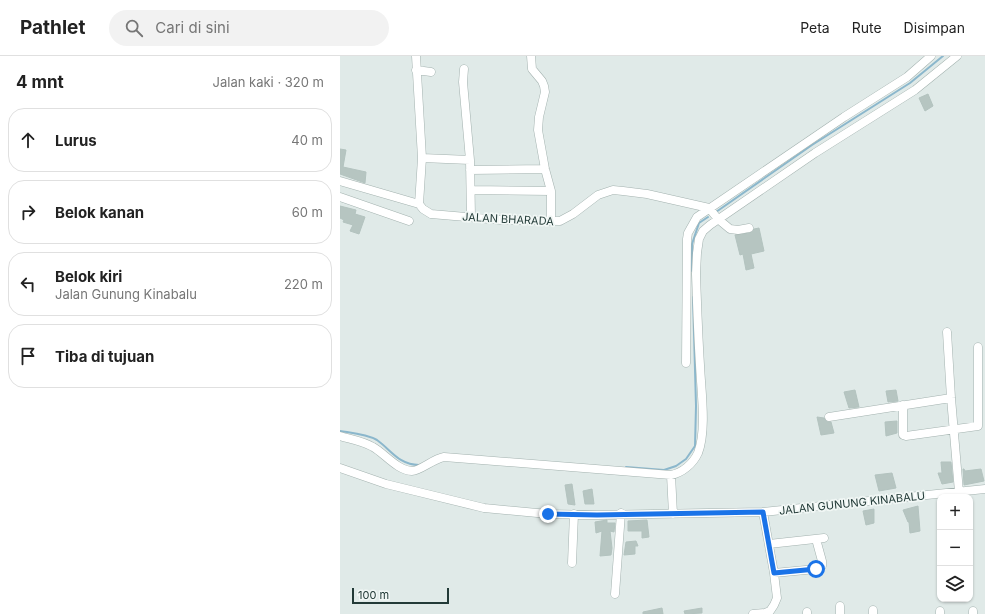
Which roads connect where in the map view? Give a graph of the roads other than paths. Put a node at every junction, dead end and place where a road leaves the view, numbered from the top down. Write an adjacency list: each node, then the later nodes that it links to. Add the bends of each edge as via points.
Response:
1 (416, 56): 6 (street)
2 (531, 56): 10 (street, via 532,69 542,81 545,92 538,130)
3 (931, 56): 17 (street, via 907,77 844,117)
4 (957, 56): 17 (street, via 915,90)
5 (464, 69): 9 (street)
6 (416, 70): 7 (street); 8 (street)
7 (431, 72)
8 (422, 158): 9 (street); 16 (street)
9 (470, 160): 11 (street)
10 (545, 169): 11 (street); 14 (street)
11 (470, 170): 13 (street)
12 (340, 181): 16 (street, JALAN BHARADA)
13 (471, 190): 14 (street); 18 (street)
14 (551, 191): 19 (street)
15 (340, 197): 20 (street)
16 (419, 204): 18 (street, JALAN BHARADA, via 423,210 431,214)
17 (714, 214): 19 (street, JALAN BHARADA, via 646,194 613,190 598,195 568,218); 21 (street, via 725,226 734,230); 24 (street, via 698,217 688,233); 31 (street, via 701,234 697,253 703,416 701,443 697,455 690,464 681,472)
18 (471, 217): 19 (street, JALAN BHARADA)
19 (551, 221)
20 (409, 222)
21 (748, 228)
22 (947, 332): 25 (street)
23 (978, 347): 28 (street, via 978,426)
24 (686, 363)
25 (951, 398): 26 (street); 28 (street)
26 (903, 405): 27 (street); 28 (street, via 904,436)
27 (829, 417)
28 (954, 430): 33 (street)
29 (340, 436): 31 (street, via 373,447 401,468 411,471 444,458)
30 (340, 468): 36 (street, JALAN GUNUNG KINABALU, via 386,484 484,508)
31 (671, 475): 37 (street)
32 (985, 489): 33 (street, JALAN GUNUNG KINABALU)
33 (959, 492): 34 (street, JALAN GUNUNG KINABALU)
34 (763, 512): 37 (street, JALAN GUNUNG KINABALU); 38 (street)
35 (621, 513): 36 (street, JALAN GUNUNG KINABALU); 37 (street, JALAN GUNUNG KINABALU); 41 (street)
36 (574, 514): 39 (street)
37 (674, 514)
38 (769, 544): 40 (street); 40 (street, via 820,538 822,566 816,569)
39 (572, 563)
40 (774, 573): 42 (street, via 777,598 774,605 768,612)
41 (615, 594)
42 (753, 614)

